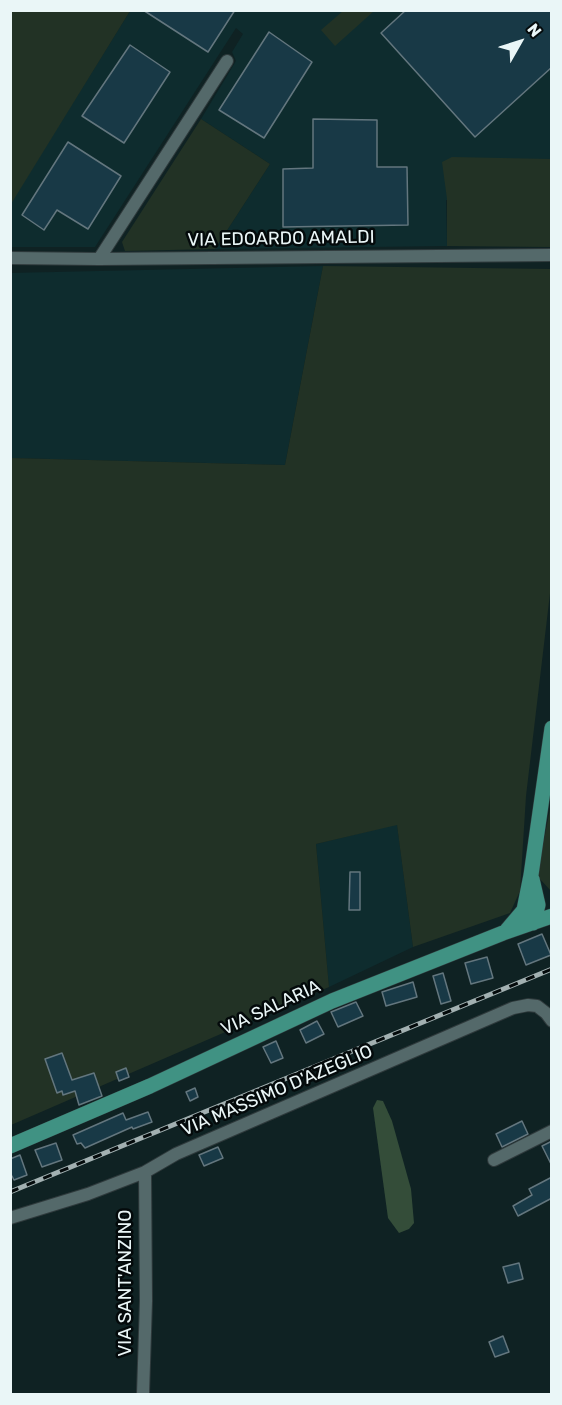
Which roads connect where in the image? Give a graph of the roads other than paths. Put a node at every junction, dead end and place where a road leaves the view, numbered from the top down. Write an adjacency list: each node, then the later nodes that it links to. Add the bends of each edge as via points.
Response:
1 (227, 61): 4 (street)
2 (552, 255): 4 (street, VIA EDOARDO AMALDI)
3 (10, 258): 4 (street, VIA EDOARDO AMALDI)
4 (99, 259)
5 (552, 728): 6 (main road)
6 (532, 880): 7 (main road); 8 (main road); 10 (main road, via 538,905)
7 (552, 897)
8 (524, 910): 10 (main road); 11 (main road)
9 (552, 916): 10 (main road, VIA SALARIA)
10 (533, 923): 11 (main road, VIA SALARIA)
11 (503, 933): 14 (main road, VIA SALARIA, via 332,1001)
12 (552, 1021): 16 (street, VIA MASSIMO D'AZEGLIO, via 537,1006 513,1008 176,1154)
13 (552, 1131): 15 (street)
14 (10, 1146)
15 (494, 1160)
16 (145, 1172): 17 (street, VIA MASSIMO D'AZEGLIO); 18 (street, VIA SANT'ANZINO)
17 (10, 1218)
18 (143, 1395)

